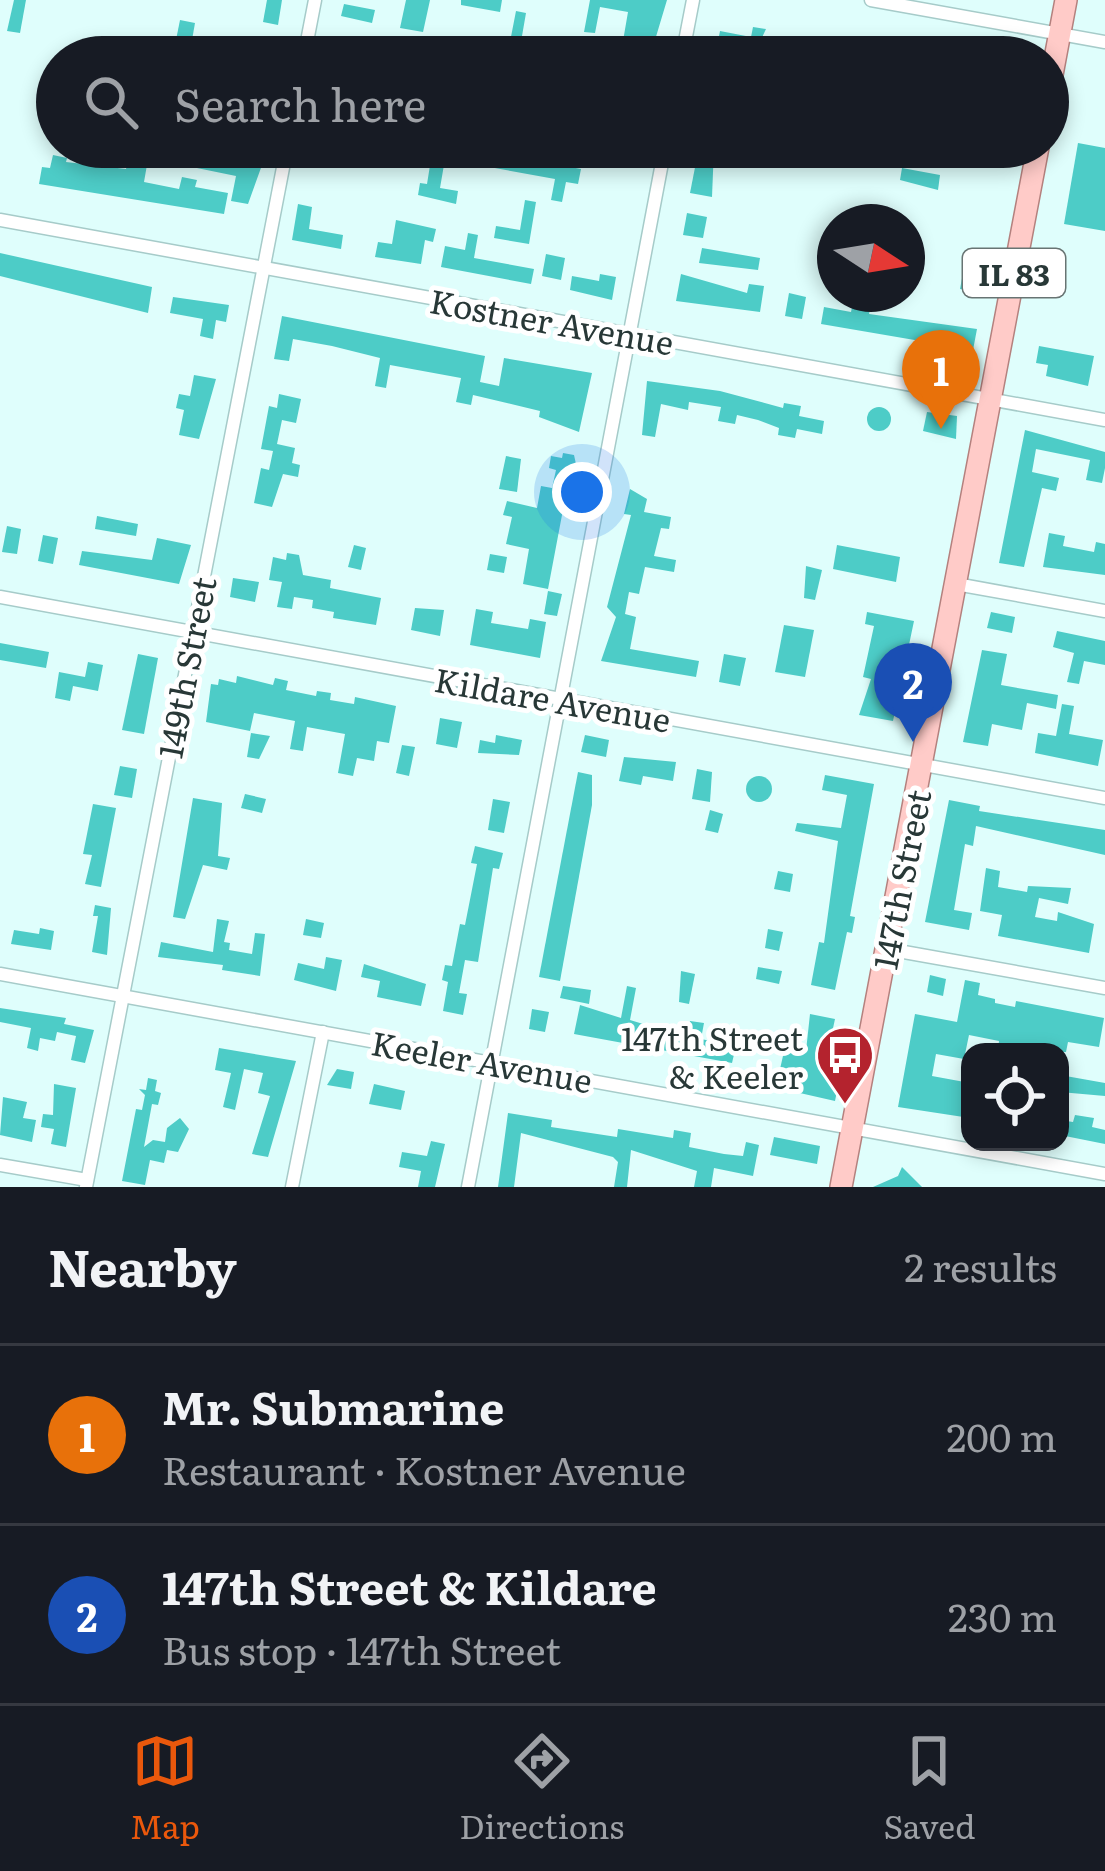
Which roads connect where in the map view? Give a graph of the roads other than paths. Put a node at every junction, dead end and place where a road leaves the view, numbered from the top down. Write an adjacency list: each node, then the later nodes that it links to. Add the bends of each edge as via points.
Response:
1 (315, 0): 6 (street)
2 (693, 0): 7 (street)
3 (871, 0): 5 (street)
4 (1066, 0): 5 (main road)
5 (1060, 34): 8 (street)
6 (308, 36)
7 (686, 36)
8 (1105, 42)
9 (283, 168): 13 (street, 149th Street)
10 (661, 168): 14 (street)
11 (1034, 168): 15 (main road, 147th Street / IL 83)
12 (0, 220): 13 (street, Kostner Avenue)
13 (264, 268): 14 (street, Kostner Avenue); 20 (street, 149th Street)
14 (630, 334): 15 (street, Kostner Avenue); 21 (street)
15 (991, 399): 16 (street, Kostner Avenue); 17 (main road, 147th Street / IL 83)
16 (1105, 420)
17 (956, 584): 19 (street); 22 (main road, 147th Street / IL 83)
18 (0, 597): 20 (street, Kildare Avenue)
19 (1105, 611)
20 (192, 632): 21 (street, Kildare Avenue); 27 (street, 149th Street)
21 (560, 699): 22 (street, Kildare Avenue); 29 (street)
22 (921, 764): 23 (street, Kildare Avenue); 24 (main road, 147th Street / IL 83)
23 (1105, 798)
24 (886, 949): 26 (street); 30 (main road, 147th Street / IL 83)
25 (0, 974): 27 (street, Keeler Avenue)
26 (1105, 988)
27 (122, 995): 28 (street, Keeler Avenue); 33 (street, 149th Street)
28 (323, 1032): 29 (street, Keeler Avenue); 34 (street)
29 (492, 1062): 30 (street, Keeler Avenue); 35 (street)
30 (853, 1127): 32 (street, Keeler Avenue); 36 (main road, 147th Street / IL 83)
31 (0, 1165): 33 (street)
32 (1105, 1174)
33 (87, 1184)
34 (292, 1187)
35 (468, 1187)
36 (842, 1187)

